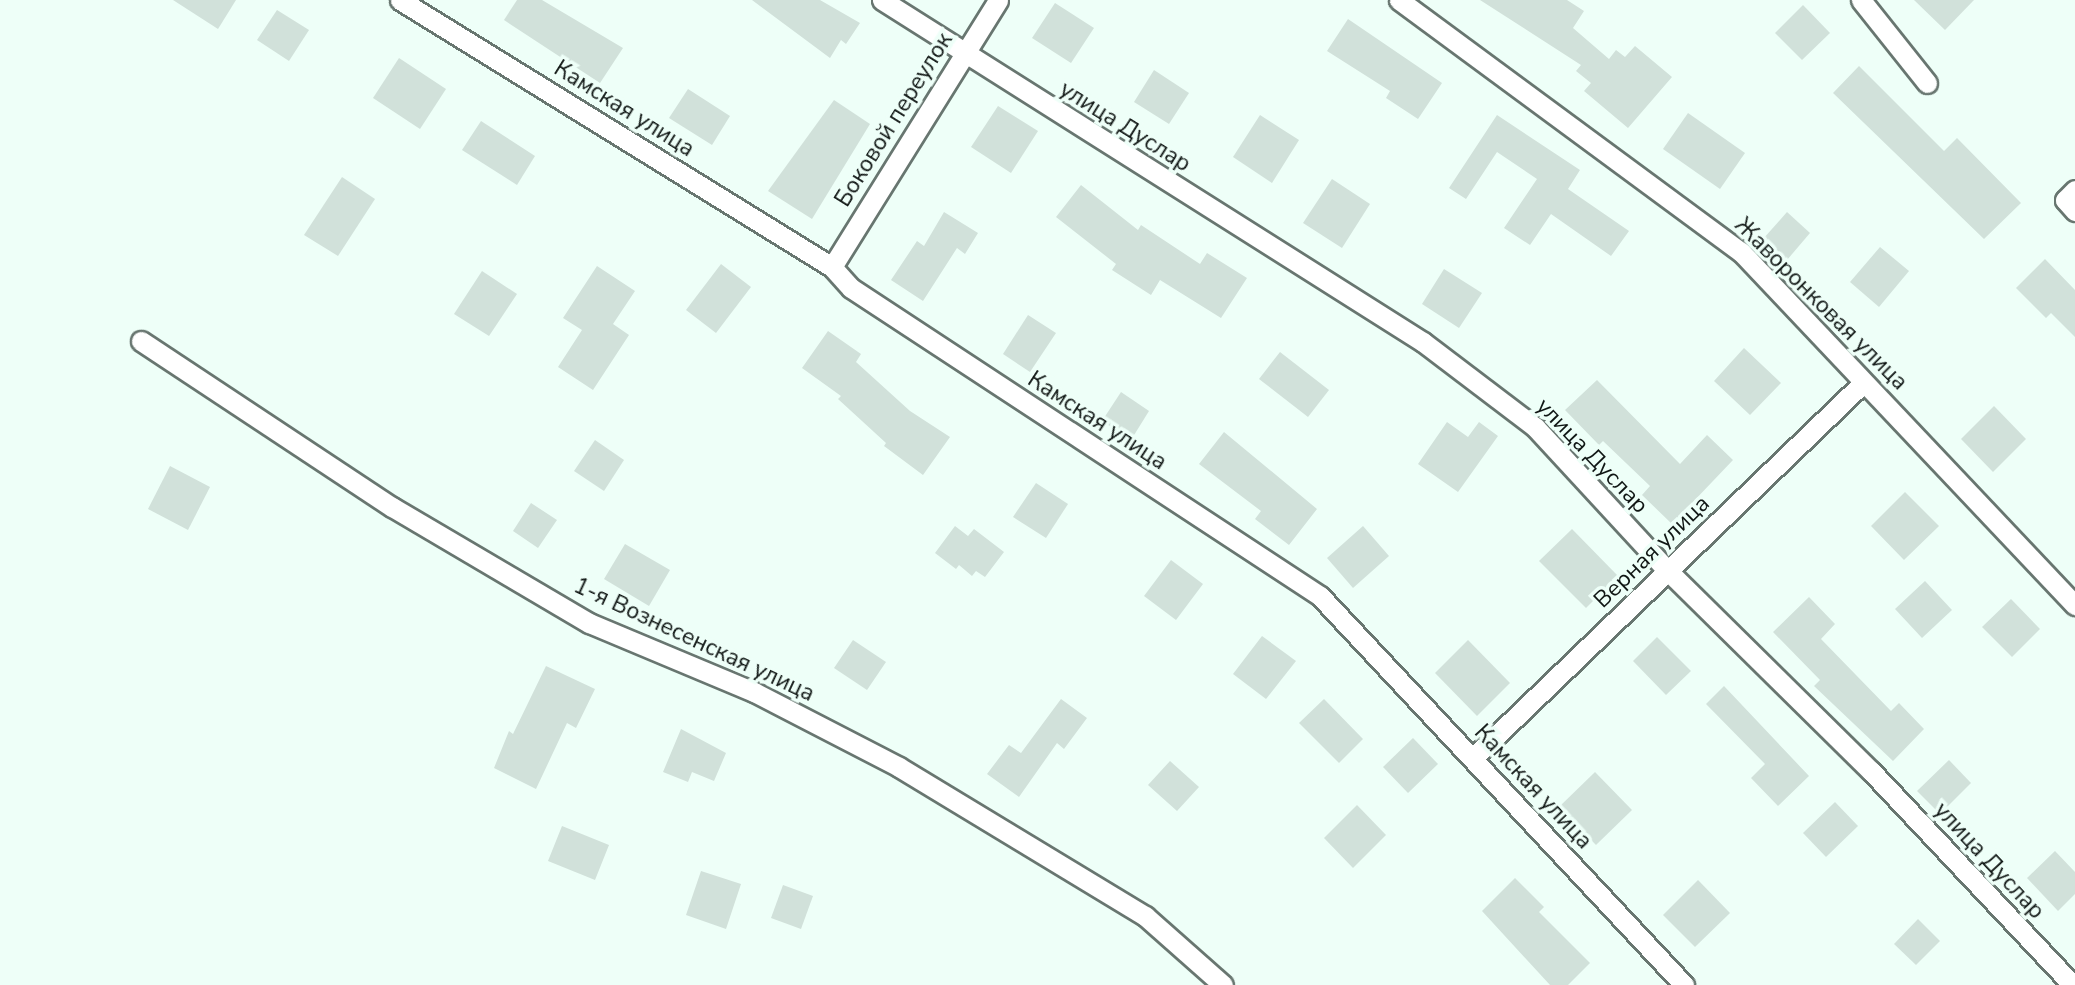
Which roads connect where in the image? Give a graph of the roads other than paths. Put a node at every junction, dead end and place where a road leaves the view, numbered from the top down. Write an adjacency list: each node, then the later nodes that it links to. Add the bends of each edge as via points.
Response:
1 (400, 0): 8 (street, Камская улица)
2 (882, 0): 6 (street, улица Дуслар)
3 (998, 0): 6 (street, Боковой переулок)
4 (1399, 0): 10 (street, Жаворонковая улица, via 1741,252)
5 (1861, 0): 7 (street)
6 (963, 55): 8 (street, Боковой переулок); 11 (street, улица Дуслар, via 1423,342 1535,427)
7 (1927, 83)
8 (832, 267): 13 (street, Камская улица, via 851,288 1320,596)
9 (141, 341): 14 (street, 1-я Вознесенская улица, via 392,507 589,623 754,692 899,767 1145,916)
10 (1864, 382): 11 (street, Верная улица); 12 (street, Жаворонковая улица)
11 (1668, 571): 13 (street, Верная улица); 16 (street, улица Дуслар, via 1871,771)
12 (2075, 604)
13 (1473, 758): 15 (street, Камская улица)
14 (1223, 985)
15 (1684, 985)
16 (2073, 985)

